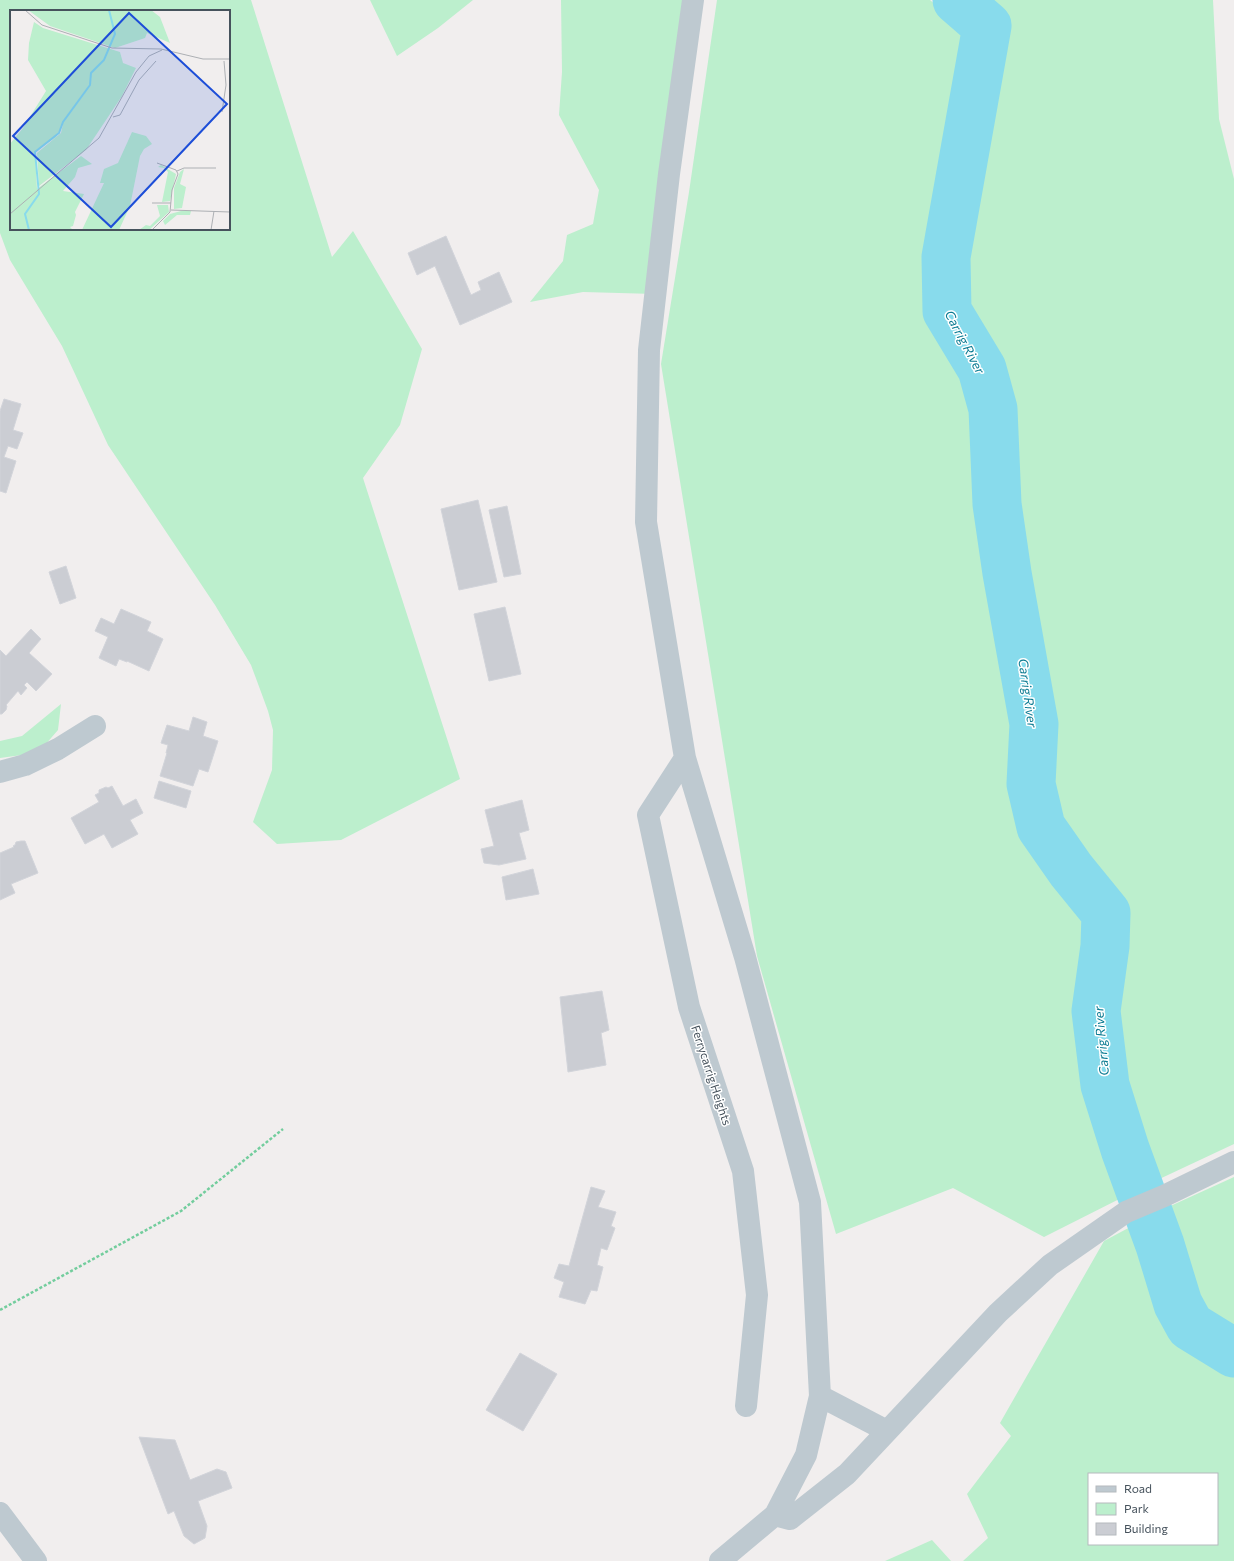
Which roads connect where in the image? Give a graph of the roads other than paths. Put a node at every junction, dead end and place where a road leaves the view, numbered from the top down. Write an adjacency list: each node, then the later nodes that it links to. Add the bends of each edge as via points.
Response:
1 (693, 0): 3 (street, via 648,350 646,522)
2 (94, 726): 4 (street, via 52,752 25,765)
3 (685, 758): 6 (street, via 745,958 810,1202); 7 (street, Ferrycarrig Heights, via 648,815 689,1007 743,1171 757,1295)
4 (0, 772)
5 (1234, 1162): 8 (street, via 1126,1212 1050,1265 1004,1307)
6 (820, 1396): 8 (street); 10 (street, via 806,1455)
7 (746, 1406)
8 (887, 1431): 10 (street, via 847,1474 790,1519)
9 (0, 1513): 11 (street)
10 (775, 1515): 12 (street)
11 (36, 1561)
12 (720, 1561)

